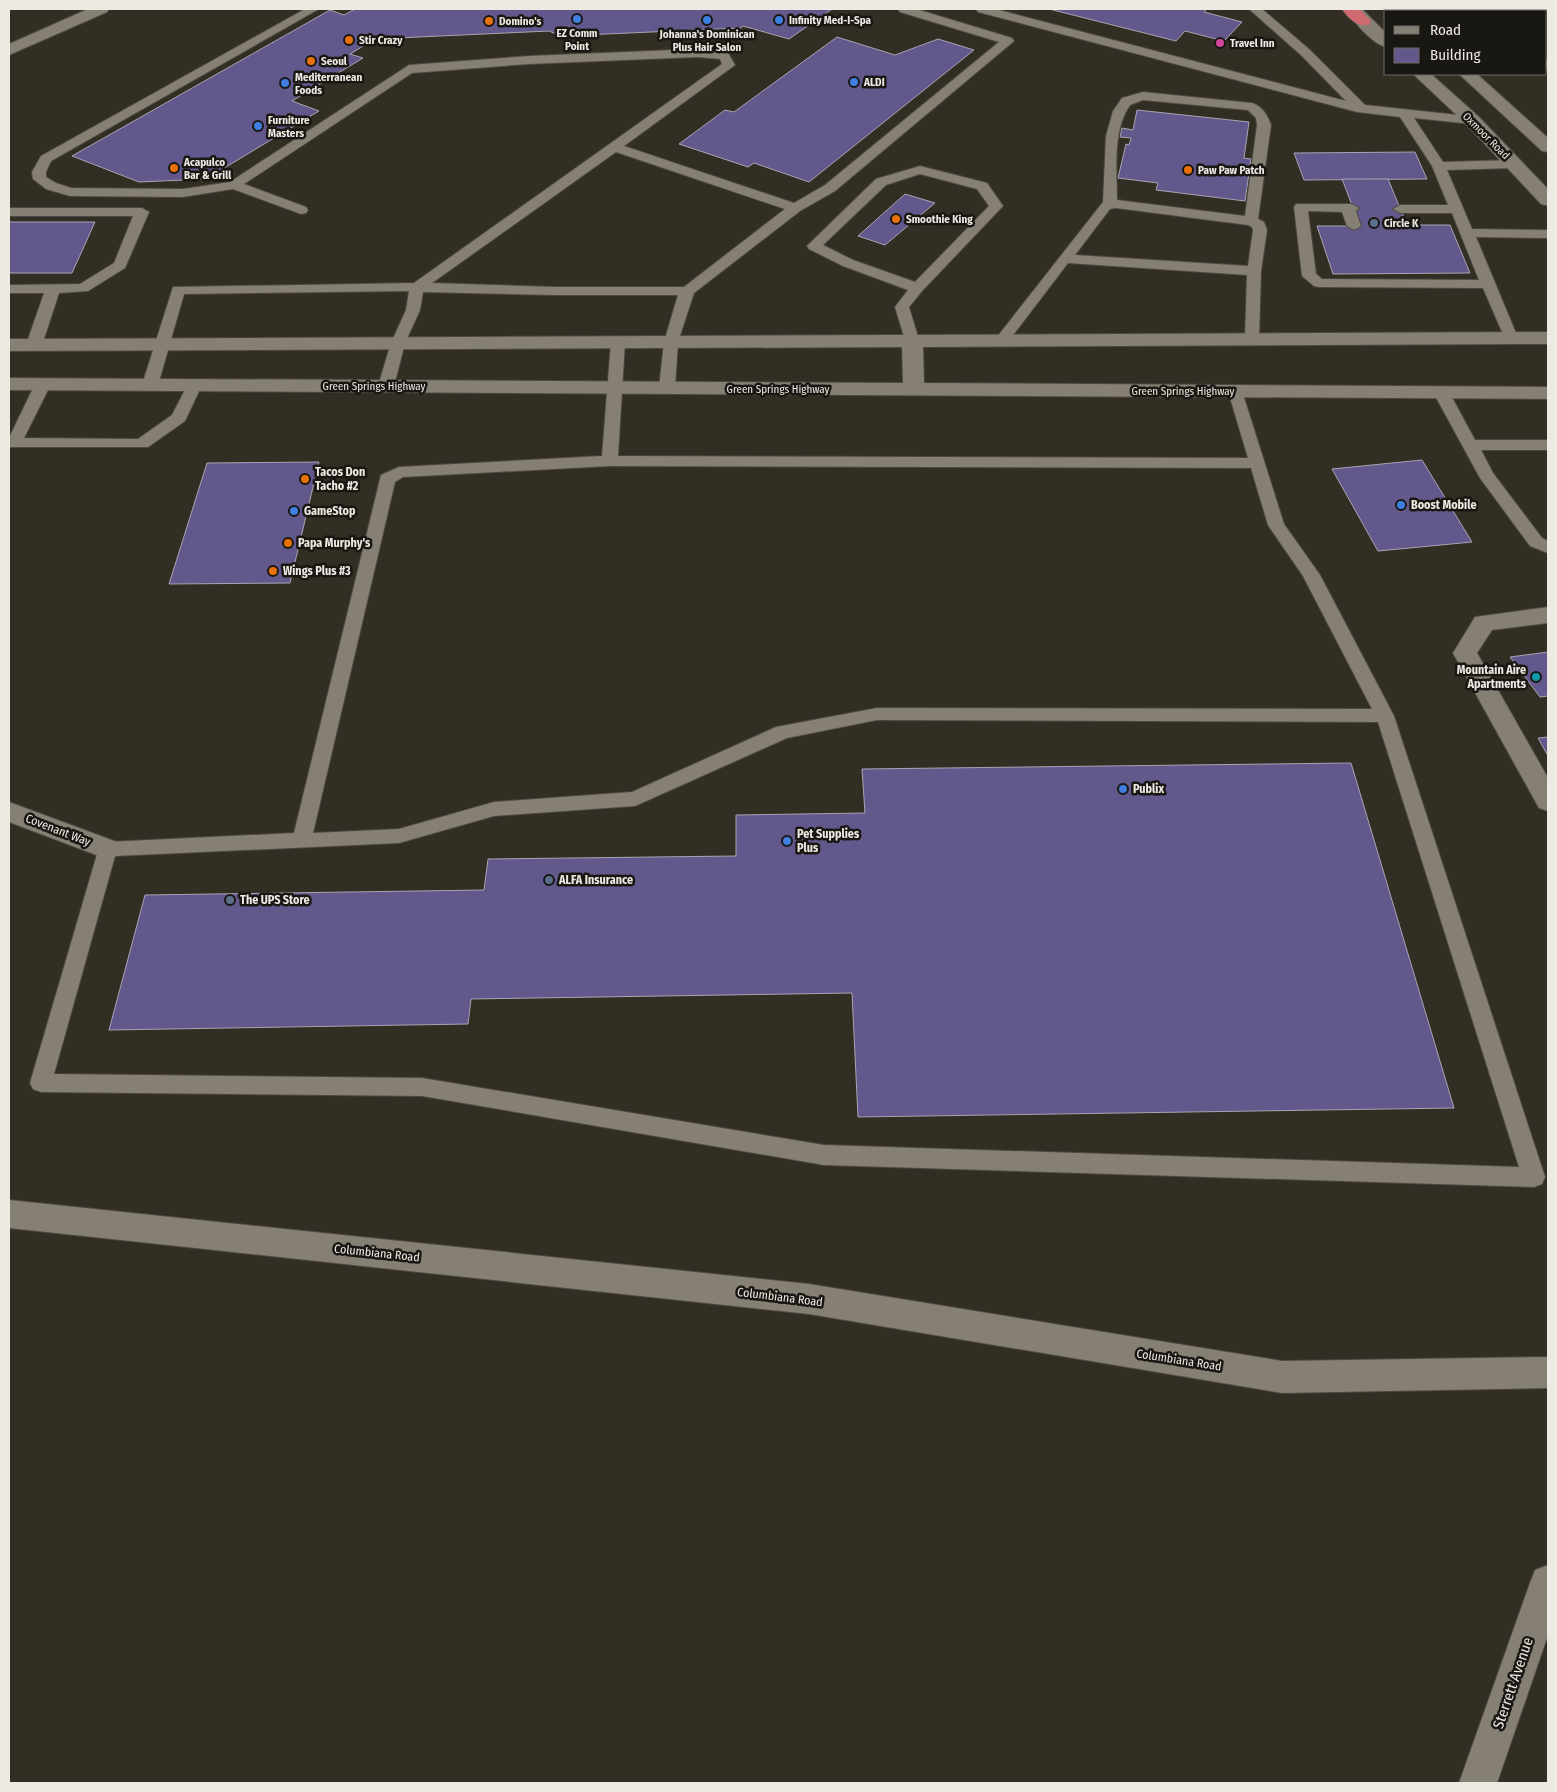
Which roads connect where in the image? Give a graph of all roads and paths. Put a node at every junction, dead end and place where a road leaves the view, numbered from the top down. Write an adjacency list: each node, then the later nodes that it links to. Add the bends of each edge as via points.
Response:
1 (101, 9): 8 (main road)
2 (313, 9): 18 (lane, via 46,159 39,172 40,179 70,192 183,193)
3 (904, 9): 21 (lane, via 1008,41 830,188)
4 (982, 9): 11 (lane)
5 (1255, 9): 11 (lane, via 1306,53)
6 (1355, 13): 7 (main road)
7 (1384, 40)
8 (9, 50)
9 (1422, 75): 13 (main road, Oxmoor Road)
10 (1468, 75): 15 (main road)
11 (1362, 109): 12 (lane)
12 (1404, 114): 13 (lane); 17 (lane)
13 (1472, 120): 16 (main road, Oxmoor Road)
14 (614, 147): 18 (lane, via 729,65 724,56 698,53 409,68); 21 (lane); 33 (lane)
15 (1548, 147)
16 (1514, 164): 17 (lane); 19 (main road, Oxmoor Road)
17 (1439, 166): 22 (lane)
18 (234, 184): 23 (lane)
19 (1548, 200)
20 (1110, 204): 25 (lane); 25 (lane, via 1113,139 1117,114 1126,101 1143,96 1240,105 1258,111 1264,125); 30 (lane, via 1100,212)
21 (795, 208): 37 (lane)
22 (1456, 209): 26 (lane, via 1402,209); 28 (lane)
23 (301, 210)
24 (9, 212): 36 (lane, via 35,217 142,212 120,265 84,288)
25 (1251, 221): 31 (lane, via 1258,224 1260,230)
26 (1412, 225)
27 (1354, 226): 32 (lane, via 1350,208 1301,206 1309,276 1319,283 1376,278)
28 (1467, 233): 29 (lane); 32 (lane)
29 (1548, 234)
30 (1066, 258): 31 (lane); 42 (lane)
31 (1254, 271): 38 (lane)
32 (1488, 284): 39 (lane)
33 (417, 287): 37 (lane); 45 (lane, via 413,310); 46 (lane, via 178,290)
34 (9, 288): 36 (lane)
35 (917, 288): 35 (lane, via 996,206 982,186 920,170 881,182 814,246 848,263); 41 (lane, via 902,307)
36 (53, 289): 48 (lane)
37 (687, 291): 44 (lane)
38 (1252, 338): 39 (main road); 42 (main road)
39 (1511, 338): 40 (main road)
40 (1548, 338)
41 (912, 340): 42 (main road); 44 (main road); 56 (main road)
42 (1002, 340)
43 (618, 342): 44 (main road); 45 (main road); 54 (lane)
44 (671, 342): 55 (lane)
45 (398, 343): 46 (main road); 53 (lane)
46 (163, 344): 48 (main road); 51 (lane)
47 (9, 345): 48 (main road)
48 (34, 345)
49 (9, 384): 50 (main road, Green Springs Highway)
50 (43, 384): 51 (main road, Green Springs Highway); 60 (lane)
51 (150, 385): 52 (main road, Green Springs Highway)
52 (194, 385): 53 (main road, Green Springs Highway); 60 (lane, via 179,418 142,444)
53 (386, 386): 54 (main road, Green Springs Highway)
54 (615, 387): 55 (main road, Green Springs Highway); 63 (lane)
55 (667, 388): 56 (main road, Green Springs Highway)
56 (914, 389): 57 (main road, Green Springs Highway)
57 (1236, 391): 58 (main road, Green Springs Highway); 64 (lane)
58 (1441, 392): 59 (main road, Green Springs Highway); 62 (lane)
59 (1548, 393)
60 (11, 444)
61 (1548, 444): 62 (lane)
62 (1469, 445): 65 (lane, via 1536,542)
63 (610, 461): 64 (lane); 70 (lane, via 399,472 387,478)
64 (1258, 463): 67 (lane, via 1276,525 1311,575)
65 (1548, 548)
66 (1548, 615): 68 (main road, via 1484,623 1465,653)
67 (1385, 716): 70 (lane, via 877,714 784,732 635,798 494,809 399,836); 71 (lane, via 1534,1177 824,1155 422,1087 40,1083)
68 (1548, 801)
69 (9, 812): 71 (main road, Covenant Way)
70 (302, 840): 71 (lane)
71 (108, 849)
72 (9, 1214): 73 (main road, Columbiana Road, via 809,1299 1282,1377)
73 (1548, 1373)
74 (1548, 1583): 75 (main road, Sterrett Avenue)
75 (1478, 1783)

